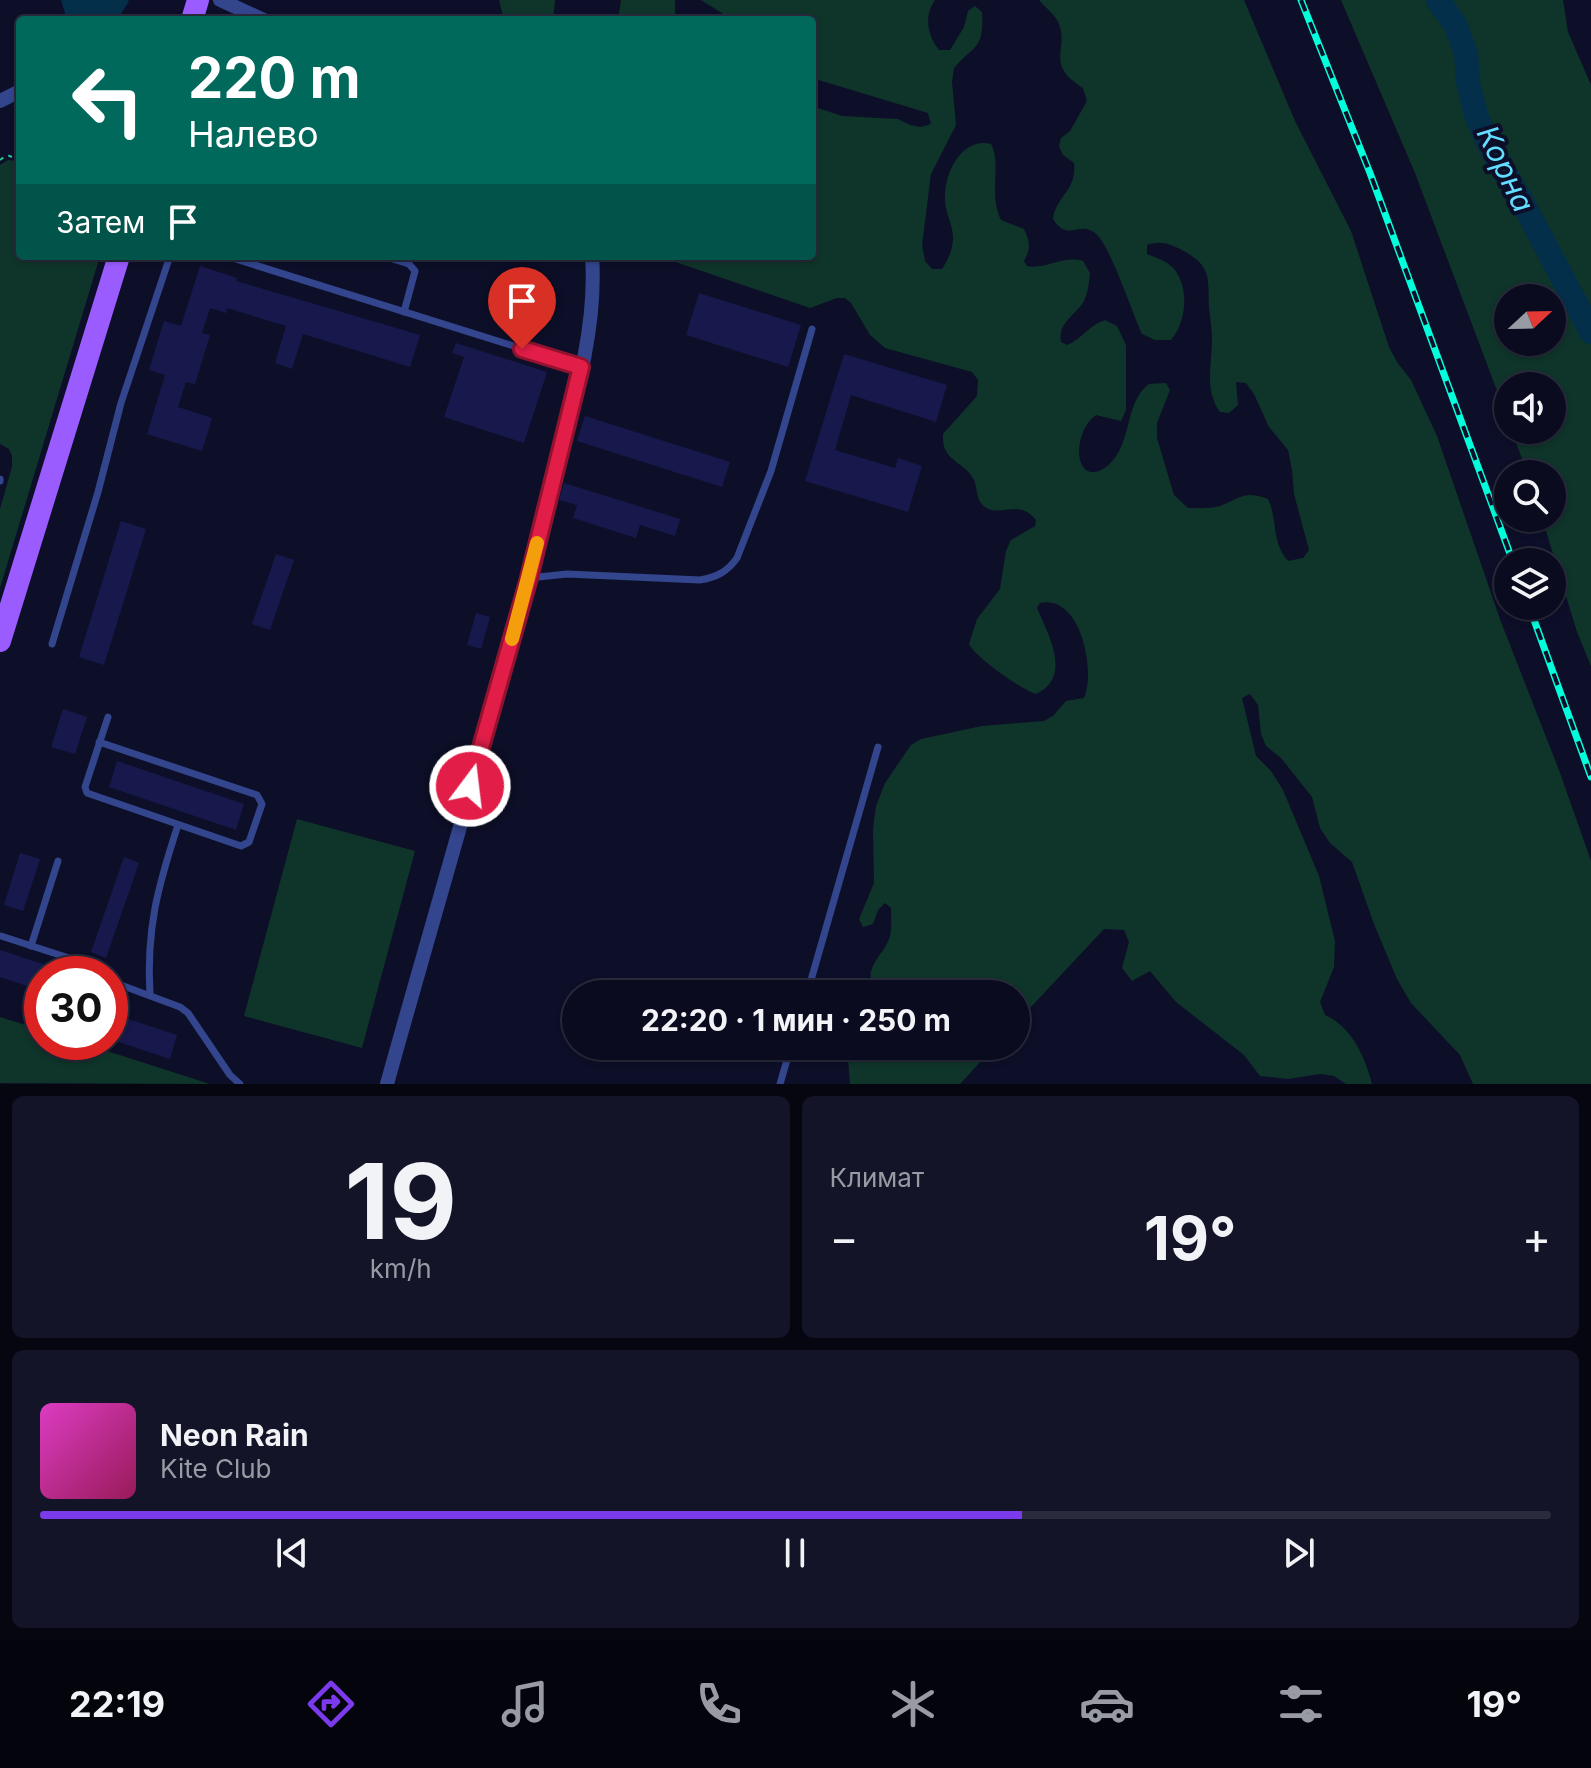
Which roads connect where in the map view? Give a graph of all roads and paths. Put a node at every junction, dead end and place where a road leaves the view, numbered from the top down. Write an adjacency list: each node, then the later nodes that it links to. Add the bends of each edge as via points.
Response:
1 (220, 0): 2 (street)
2 (255, 16)
3 (118, 260): 12 (main road)
4 (169, 260): 13 (lane, via 121,403)
5 (239, 260): 8 (lane)
6 (396, 260): 8 (lane, via 415,271)
7 (592, 260): 10 (street, via 594,286)
8 (404, 312): 10 (lane)
9 (812, 329): 11 (lane, via 771,471 728,570 700,580 567,574)
10 (581, 367): 11 (street)
11 (529, 578): 27 (street)
12 (0, 641)
13 (52, 644)
14 (108, 717): 15 (lane)
15 (99, 742): 17 (lane, via 87,793); 17 (lane, via 262,800 244,846)
16 (878, 747): 22 (lane)
17 (178, 825): 24 (lane, via 155,902)
18 (58, 861): 20 (lane)
19 (1, 936): 20 (lane)
20 (31, 946): 21 (lane)
21 (63, 956)
22 (811, 980)
23 (128, 987): 24 (lane)
24 (150, 995): 26 (lane, via 188,1013)
25 (787, 1060): 28 (lane)
26 (240, 1084)
27 (387, 1084)
28 (780, 1084)

